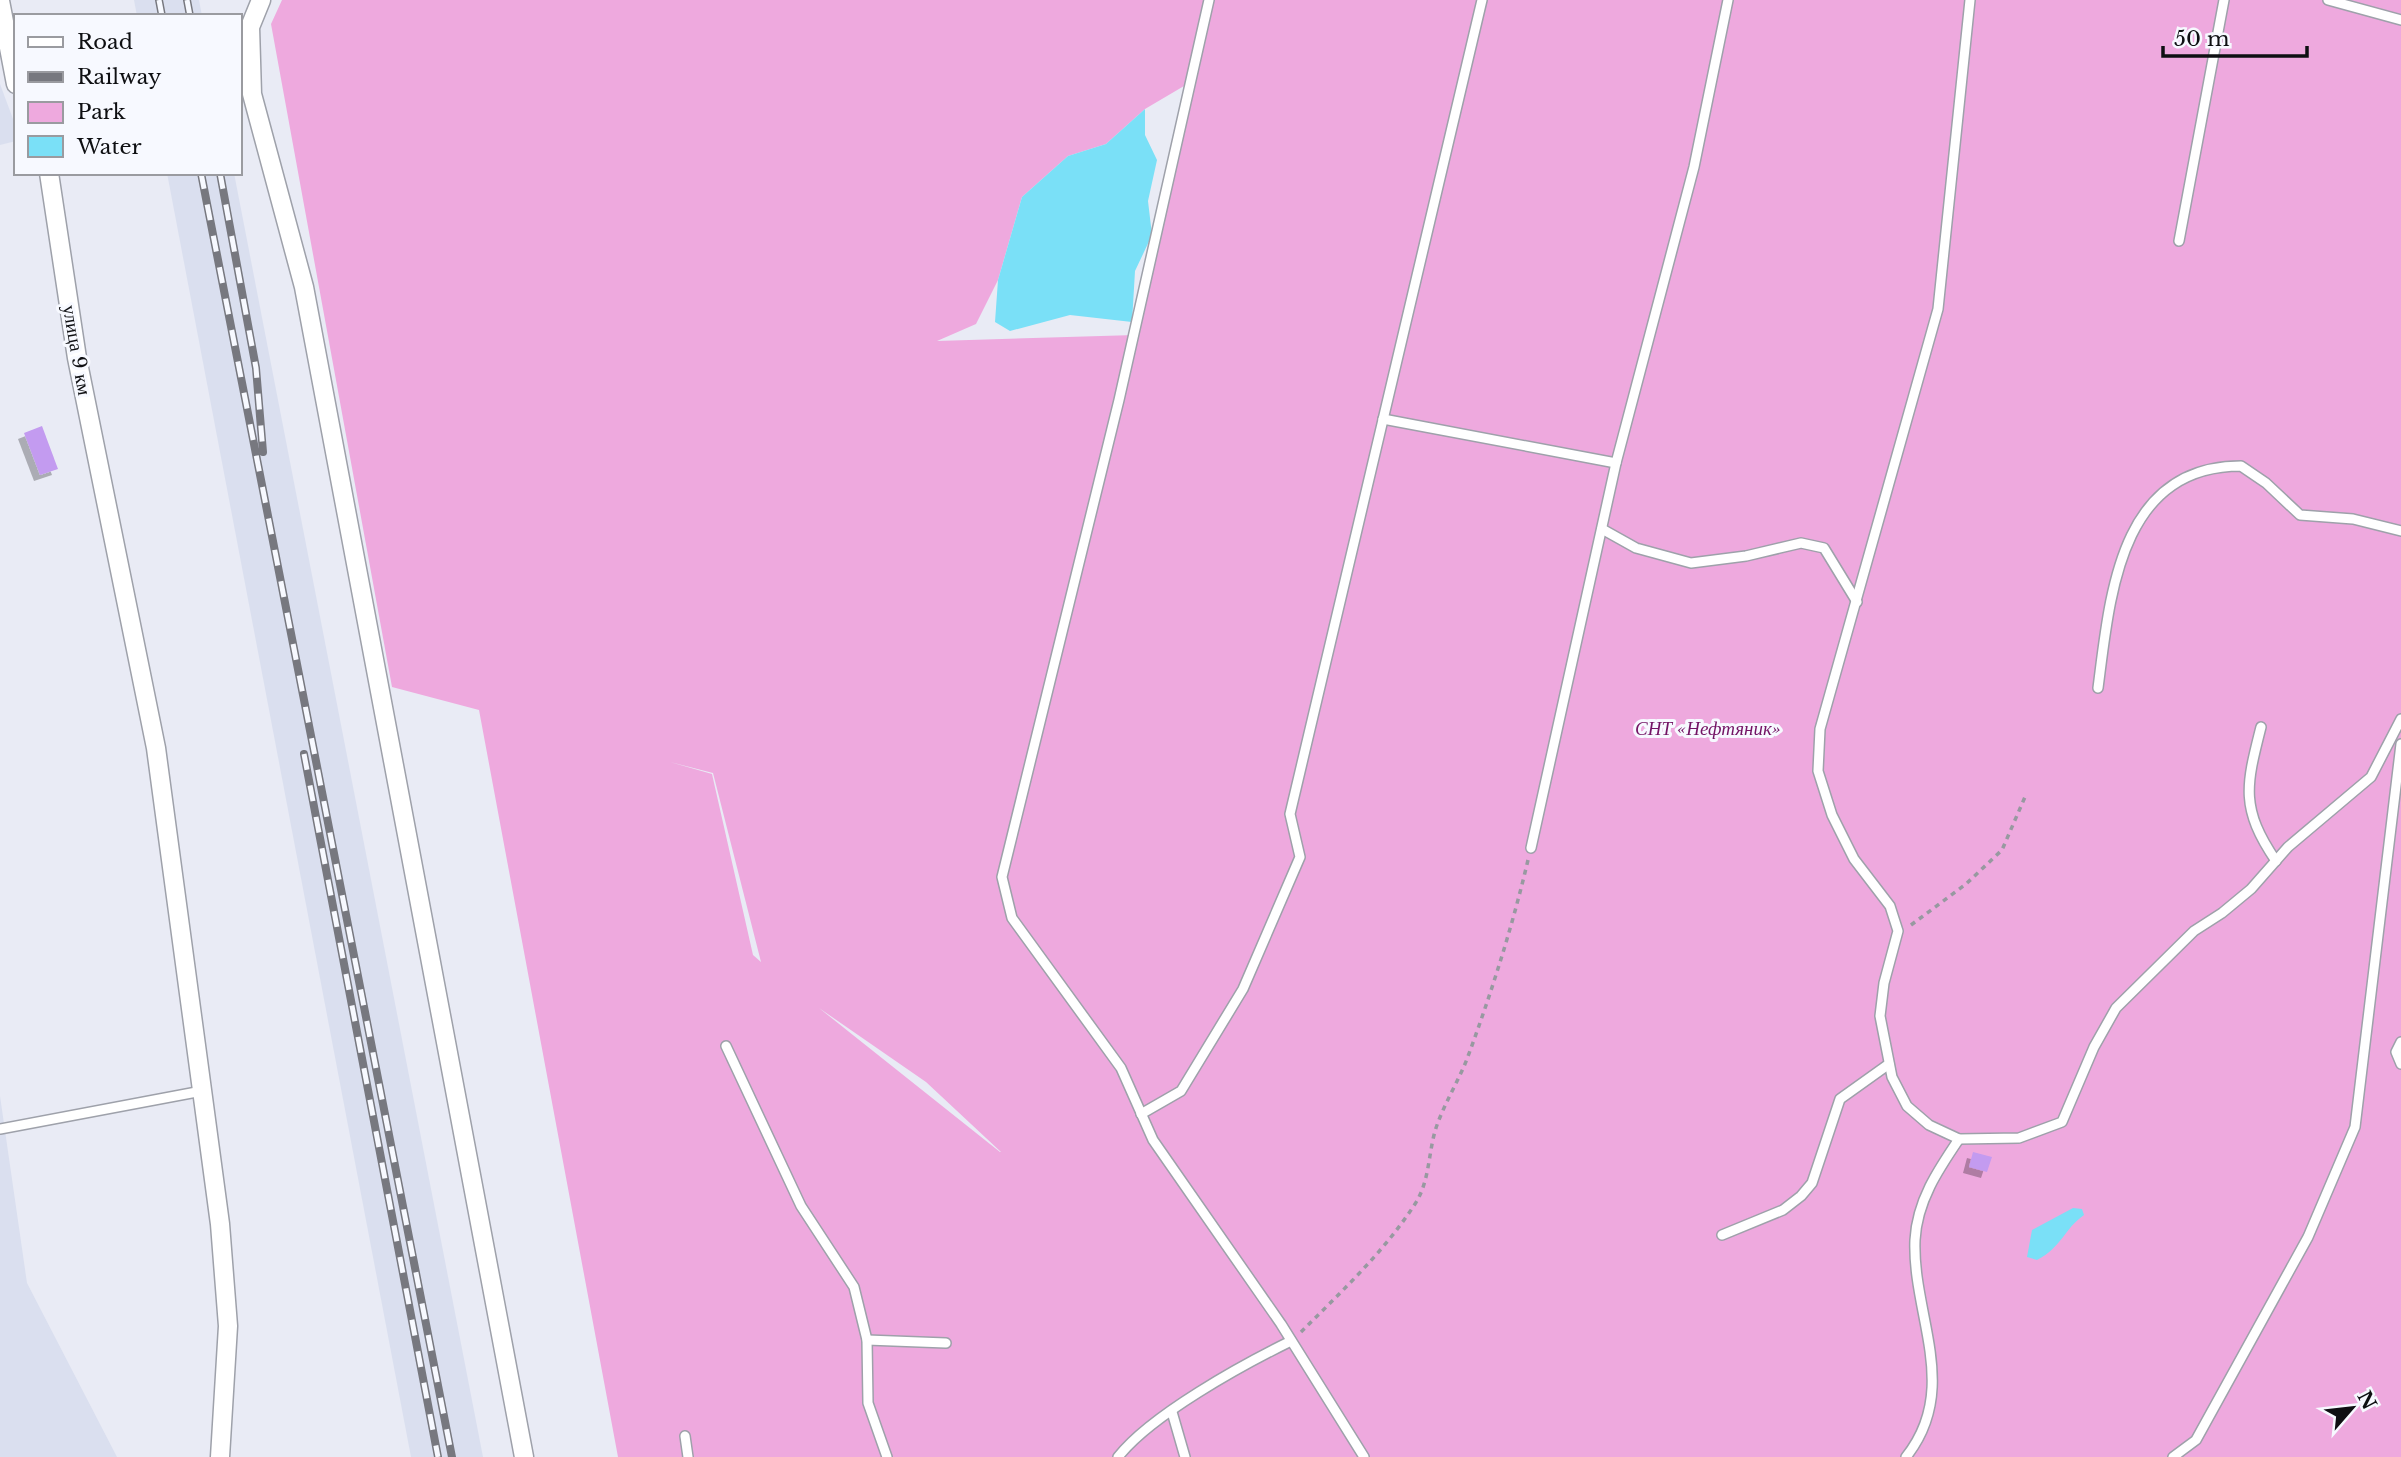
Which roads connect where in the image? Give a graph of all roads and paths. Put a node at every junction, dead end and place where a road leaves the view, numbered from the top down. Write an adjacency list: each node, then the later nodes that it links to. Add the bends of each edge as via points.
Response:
1 (261, 0): 41 (street, via 250,27 252,94 304,287)
2 (1209, 0): 31 (lane, via 1119,400 1002,877 1012,918 1121,1068)
3 (1482, 0): 13 (lane)
4 (1728, 0): 14 (lane, via 1694,167)
5 (1970, 0): 17 (lane, via 1938,309)
6 (2224, 0): 12 (lane)
7 (2328, 0): 9 (lane)
8 (0, 1): 10 (street)
9 (2401, 20)
10 (14, 74)
11 (49, 175): 30 (street, улица 9 км, via 77,358 156,748)
12 (2179, 241)
13 (1383, 419): 14 (lane); 31 (lane, via 1290,814 1300,857 1243,989 1181,1091)
14 (1616, 463): 15 (lane)
15 (1602, 529): 17 (lane, via 1636,548 1690,563 1801,543 1824,548); 23 (lane)
16 (2401, 531): 18 (lane, via 2353,519 2300,515 2241,466 2198,471 2179,479 2137,522 2122,554 2111,590)
17 (1857, 602): 25 (lane, via 1819,729 1818,771 1832,815 1854,859 1890,906)
18 (2098, 688)
19 (2401, 719): 24 (lane, via 2371,777)
20 (2261, 727): 24 (lane, via 2250,769 2249,808 2258,834)
21 (2401, 744): 48 (lane, via 2354,1127 2301,1249 2196,1440)
22 (2025, 797): 25 (path, via 2002,850 1987,866 1918,923)
23 (1531, 848): 36 (path, via 1506,946 1465,1064 1436,1128 1427,1176 1416,1203 1341,1292)
24 (2276, 861): 33 (lane, via 2251,889 2185,939 2116,1008 2062,1122 2019,1138)
25 (1898, 931): 28 (lane, via 1880,1016)
26 (2401, 1042): 29 (lane, via 2396,1052)
27 (726, 1046): 35 (lane, via 801,1206 854,1287)
28 (1889, 1064): 33 (lane, via 1907,1106 1929,1125); 34 (lane, via 1840,1099 1812,1183 1801,1196 1783,1210)
29 (2401, 1064)
30 (202, 1091): 32 (lane); 40 (street, улица 9 км, via 228,1326)
31 (1141, 1114): 36 (lane, via 1153,1140)
32 (0, 1129)
33 (1959, 1139): 47 (lane, via 1928,1183 1915,1239 1934,1373 1928,1418)
34 (1723, 1235)
35 (867, 1340): 37 (lane); 43 (lane, via 868,1403)
36 (1291, 1341): 38 (lane, via 1245,1364); 46 (lane)
37 (946, 1343)
38 (1172, 1412): 44 (lane); 45 (lane)
39 (685, 1436): 42 (lane)
40 (220, 1457)
41 (524, 1457)
42 (688, 1457)
43 (887, 1457)
44 (1118, 1457)
45 (1185, 1457)
46 (1364, 1457)
47 (1906, 1457)
48 (2172, 1457)

